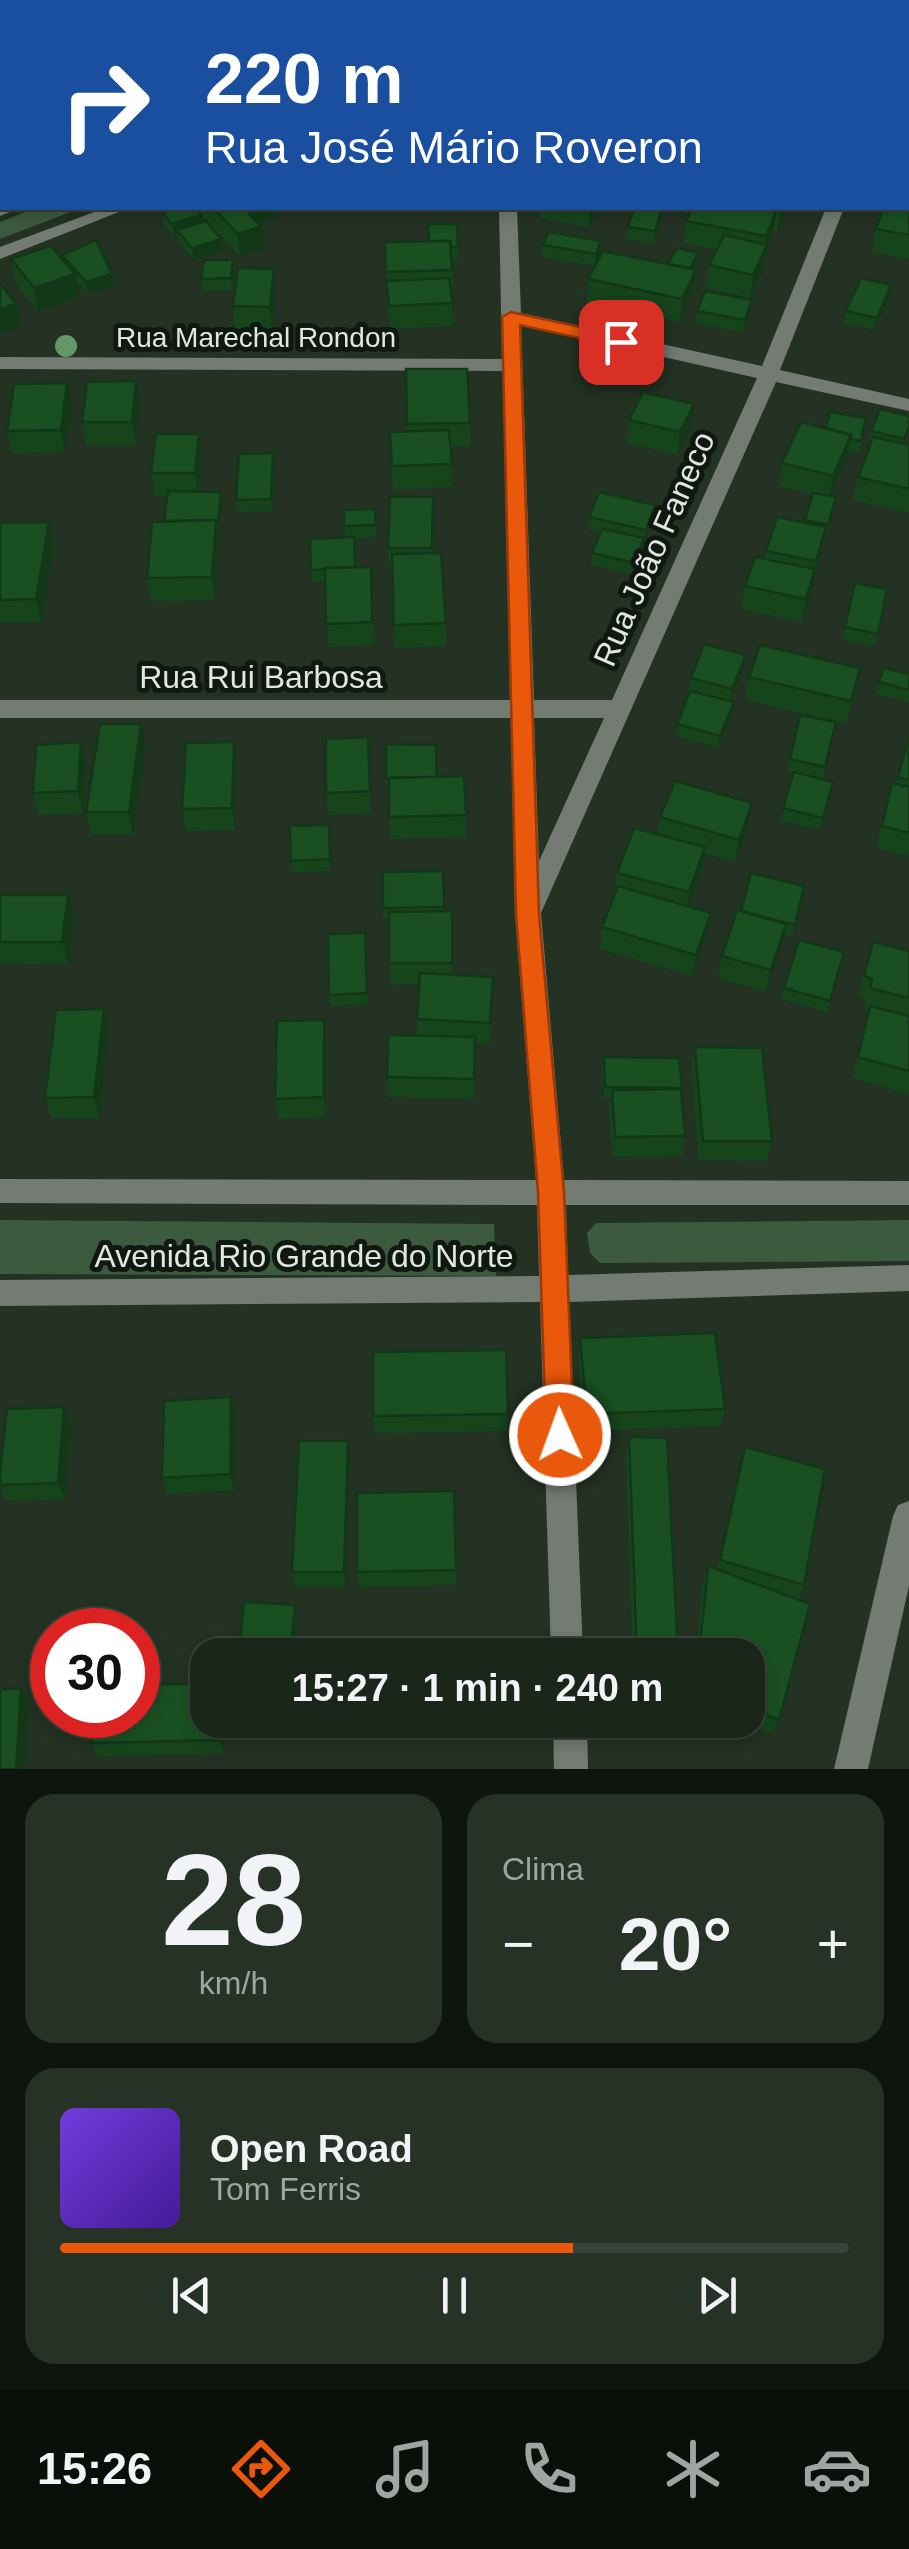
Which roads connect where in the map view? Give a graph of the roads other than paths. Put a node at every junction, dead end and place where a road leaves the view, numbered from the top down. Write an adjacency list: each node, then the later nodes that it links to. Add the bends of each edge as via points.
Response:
1 (115, 210): 4 (street)
2 (508, 210): 5 (street)
3 (834, 210): 8 (street, Rua João Faneco)
4 (0, 253)
5 (511, 317): 7 (street); 8 (street)
6 (0, 363): 7 (street, Rua Marechal Rondon)
7 (512, 365): 12 (street)
8 (768, 374): 9 (street); 11 (street, Rua João Faneco)
9 (909, 405)
10 (0, 709): 12 (street, Rua Rui Barbosa)
11 (618, 709): 12 (street, Rua Rui Barbosa); 13 (street, Rua João Faneco)
12 (522, 710): 13 (street)
13 (528, 914): 15 (street)
14 (0, 1191): 15 (street, Avenida Rio Grande do Norte)
15 (551, 1192): 16 (street, Avenida Rio Grande do Norte); 18 (street)
16 (909, 1193)
17 (909, 1278): 18 (street, Avenida Rio Grande do Norte)
18 (556, 1289): 19 (street, Avenida Rio Grande do Norte); 21 (street)
19 (0, 1294)
20 (909, 1516): 24 (street)
21 (567, 1638)
22 (570, 1738): 23 (street)
23 (571, 1769)
24 (850, 1769)

